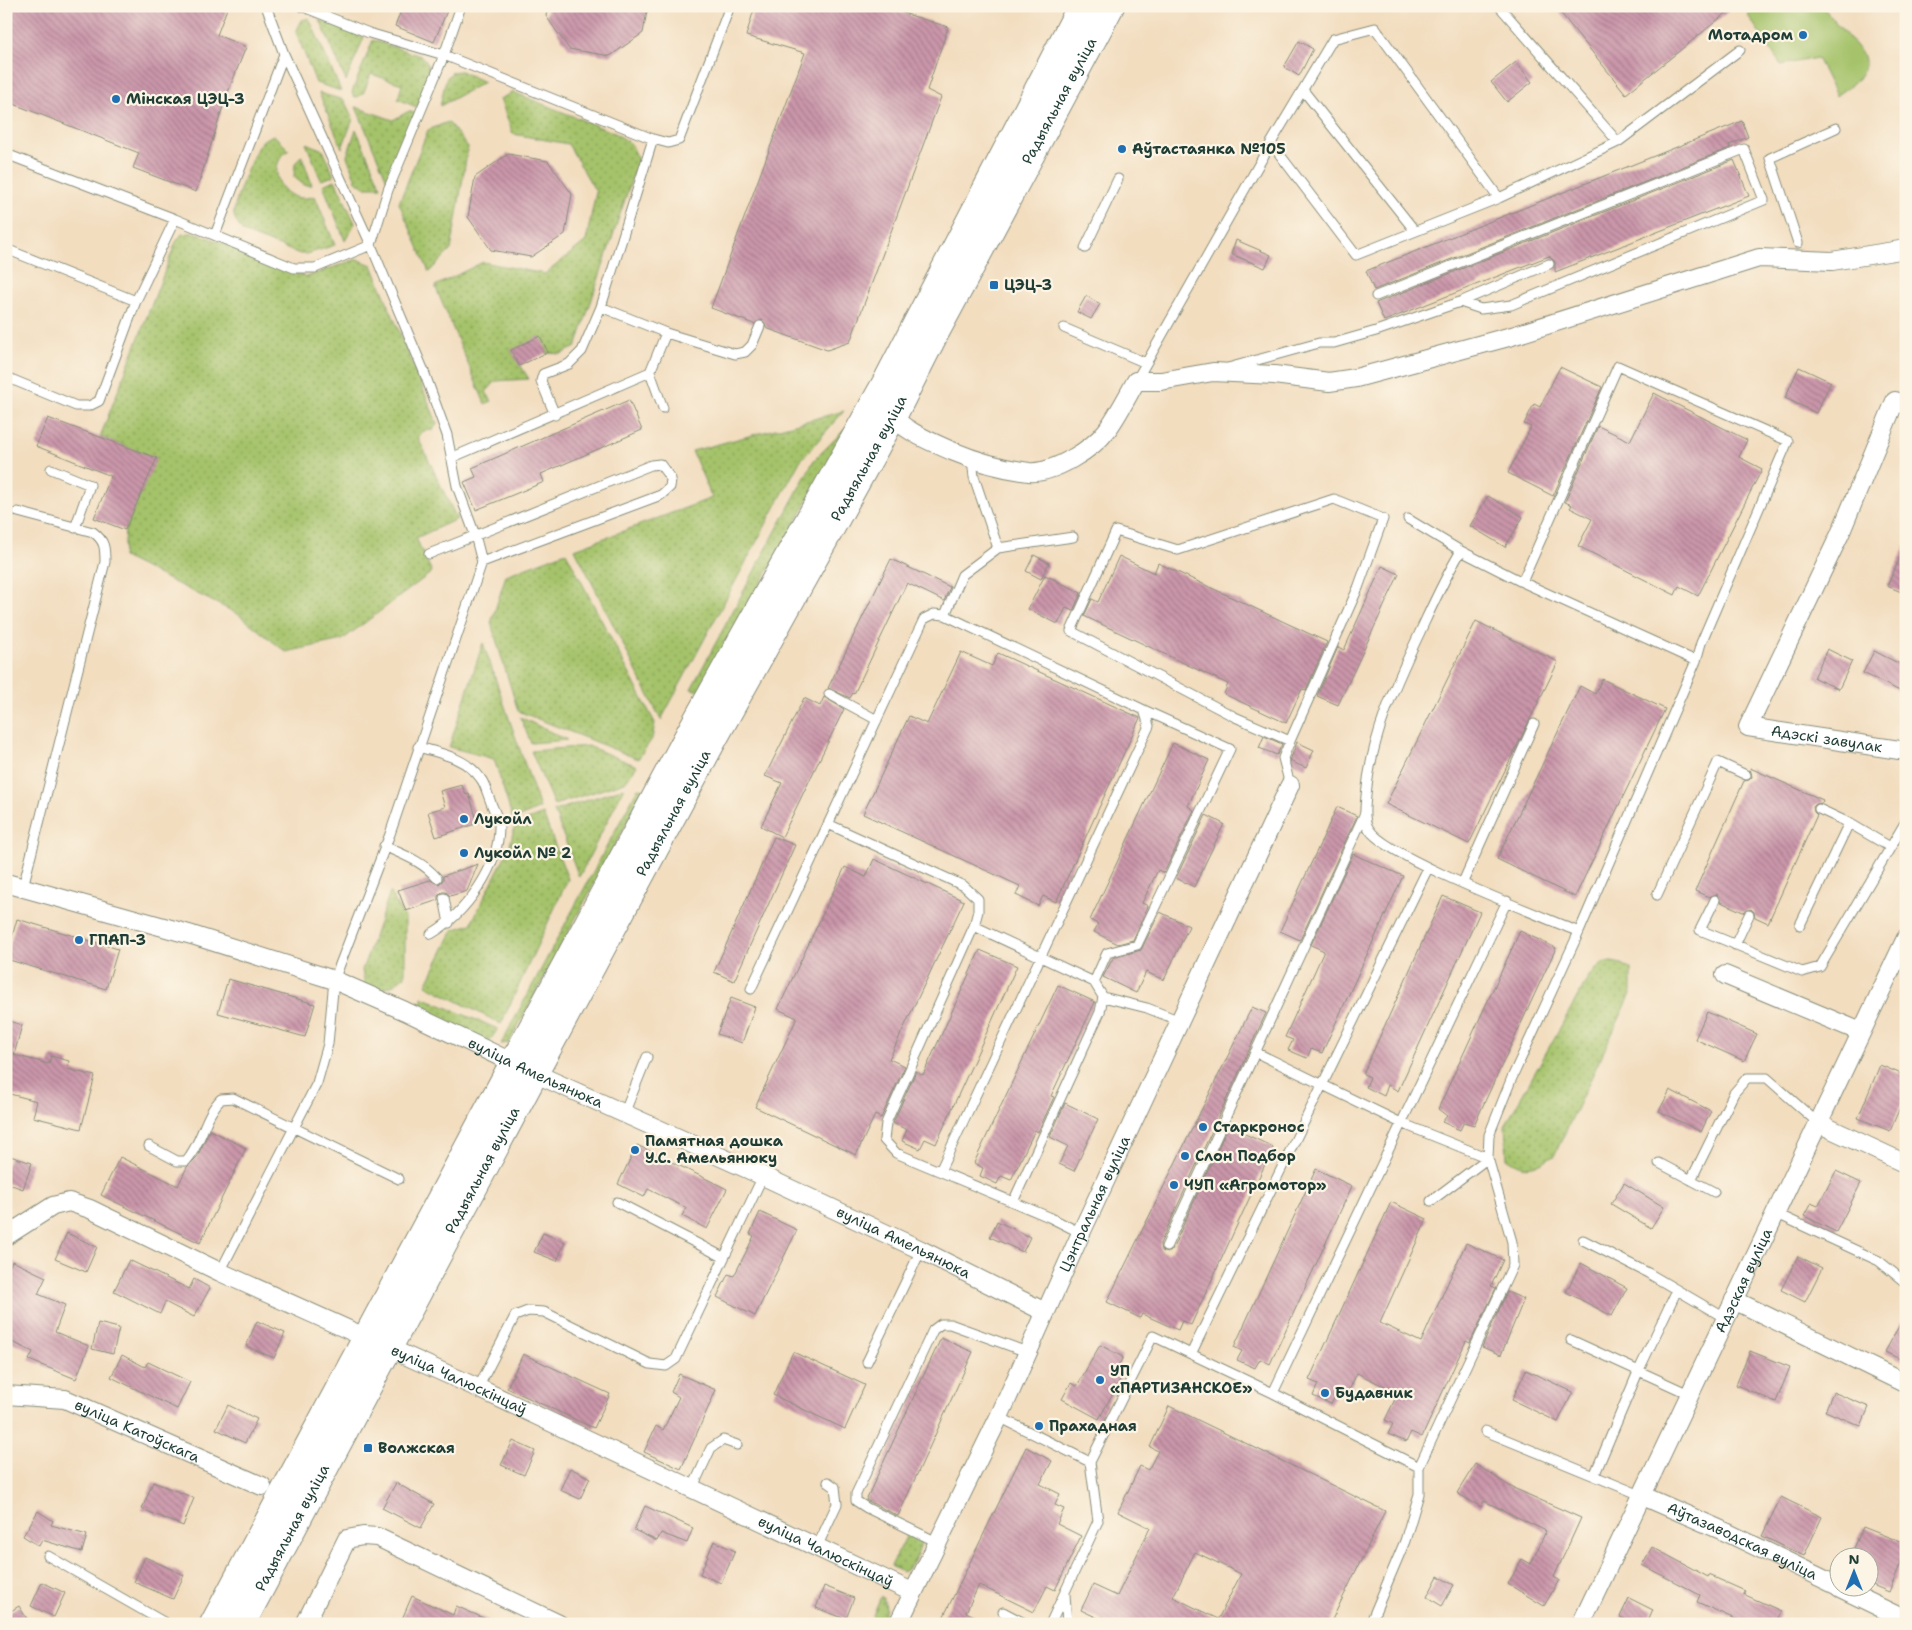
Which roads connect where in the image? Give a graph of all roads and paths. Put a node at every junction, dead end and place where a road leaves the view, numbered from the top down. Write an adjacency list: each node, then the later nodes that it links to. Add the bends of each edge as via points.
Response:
1 (266, 6): 9 (lane)
2 (301, 6): 10 (lane, via 369,33)
3 (461, 6): 10 (lane)
4 (730, 6): 13 (lane, via 679,140 668,143)
5 (1082, 6): 42 (main road, Радыяльная вуліца)
6 (1110, 6): 42 (main road, Радыяльная вуліца, via 932,338)
7 (1504, 8): 14 (lane)
8 (1740, 50): 14 (lane)
9 (284, 54): 21 (lane); 23 (lane)
10 (444, 55): 13 (lane); 23 (lane, via 388,190)
11 (1303, 90): 15 (lane); 18 (lane, via 1333,39 1375,28); 20 (lane)
12 (1836, 128): 22 (lane, via 1770,158)
13 (653, 139): 31 (lane)
14 (1618, 142): 18 (lane)
15 (1271, 143): 20 (lane, via 1356,255); 35 (lane)
16 (6, 154): 19 (lane)
17 (1118, 179): 24 (lane)
18 (1499, 198): 20 (lane)
19 (175, 219): 21 (lane); 29 (lane)
20 (1415, 231)
21 (216, 234): 23 (lane, via 303,270)
22 (1798, 243)
23 (371, 245): 44 (lane, via 423,369 447,435)
24 (1085, 248)
25 (6, 249): 29 (lane)
26 (1906, 249): 37 (street, via 1832,261 1759,258 1512,336 1356,378 1328,382)
27 (1549, 264): 30 (lane)
28 (1376, 296): 30 (lane, via 1744,149 1764,200 1511,305 1482,309)
29 (136, 301): 38 (lane, via 99,401 89,406 76,406)
30 (1460, 302): 37 (lane, via 1334,343 1318,343)
31 (601, 307): 34 (lane); 43 (lane, via 578,357 543,374 541,381)
32 (760, 326): 34 (lane, via 746,352 735,354)
33 (1064, 328): 35 (lane)
34 (666, 333): 36 (lane)
35 (1146, 363): 39 (lane)
36 (650, 372): 41 (lane); 43 (lane)
37 (1213, 372): 39 (street, via 1161,381)
38 (6, 377)
39 (1136, 381): 45 (street, via 1106,431 1089,448 1058,466 1030,472)
40 (1906, 405): 65 (street, Адэскі завулак, via 1894,401 1840,534 1748,727)
41 (663, 408)
42 (885, 408): 45 (street, via 930,441); 101 (main road, Радыяльная вуліца, via 713,739)
43 (555, 415): 44 (lane)
44 (451, 458): 50 (lane, via 457,486)
45 (972, 459): 52 (lane, via 974,476)
46 (51, 469): 49 (lane, via 90,485)
47 (18, 512): 49 (lane)
48 (1408, 519): 53 (lane)
49 (75, 528): 78 (lane, via 93,532 102,539 105,562)
50 (475, 535): 54 (lane); 55 (lane); 55 (lane, via 651,465 660,464 671,479 670,487 661,495)
51 (1073, 537): 52 (lane)
52 (998, 548): 57 (lane, via 962,575)
53 (1461, 551): 56 (lane); 69 (lane, via 1393,690 1371,756)
54 (429, 554)
55 (482, 562): 64 (lane)
56 (1522, 582): 58 (lane); 58 (lane, via 1618,366 1788,441)
57 (945, 614): 60 (lane); 61 (lane, via 934,614 924,619)
58 (1696, 661): 87 (lane)
59 (829, 694): 61 (lane)
60 (1144, 710): 91 (lane, via 1149,726); 94 (lane, via 1230,749 1137,946 1107,953)
61 (877, 720): 72 (lane)
62 (1534, 724): 77 (lane)
63 (1290, 741): 63 (lane, via 1358,588 1384,519 1334,499 1178,550 1116,531 1071,631 1235,717); 67 (lane, via 1283,758)
64 (418, 747): 73 (lane); 84 (lane, via 449,755 482,779 499,824 493,856 478,886 470,901)
65 (1906, 751)
66 (1746, 775): 79 (lane, via 1718,762)
67 (1290, 785): 97 (street, Цэнтральная вуліца)
68 (1820, 809): 71 (lane)
69 (1365, 813): 75 (lane, via 1369,829 1381,842); 99 (lane)
70 (1906, 821): 74 (lane)
71 (1849, 823): 74 (lane); 85 (lane)
72 (828, 824): 86 (lane, via 964,886 978,899); 95 (lane)
73 (384, 846): 76 (lane, via 422,864); 93 (lane)
74 (1890, 847): 90 (lane, via 1820,967 1802,972)
75 (1428, 868): 77 (lane); 102 (lane)
76 (437, 878)
77 (1463, 882): 82 (lane)
78 (14, 885): 93 (street, вуліца Амельянюка, via 192,935)
79 (1658, 895)
80 (444, 898): 84 (lane)
81 (1715, 900): 90 (lane, via 1700,930)
82 (1507, 901): 87 (lane); 104 (lane)
83 (1749, 915): 90 (lane)
84 (449, 923): 88 (lane)
85 (1800, 925)
86 (974, 926): 91 (lane); 111 (lane, via 886,1122 884,1140 896,1153)
87 (1579, 932): 108 (lane, via 1511,1080 1489,1135)
88 (431, 934)
89 (1906, 938): 98 (street, Адэская вуліца)
90 (1735, 946)
91 (1040, 956): 94 (lane); 111 (lane)
92 (1725, 975): 98 (street)
93 (334, 980): 101 (street, вуліца Амельянюка); 106 (lane, via 328,1044 310,1099)
94 (1094, 982): 96 (lane)
95 (751, 990)
96 (1103, 997): 97 (lane, via 1147,1008); 118 (lane, via 1100,1012)
97 (1180, 1021): 120 (street, Цэнтральная вуліца)
98 (1861, 1032): 105 (street, Адэская вуліца)
99 (1256, 1052): 102 (lane); 123 (lane)
100 (647, 1057): 103 (lane)
101 (523, 1068): 103 (street, вуліца Амельянюка); 133 (main road, Радыяльная вуліца)
102 (1324, 1085): 104 (lane); 135 (lane)
103 (624, 1114): 112 (street, вуліца Амельянюка)
104 (1401, 1124): 108 (lane); 140 (lane)
105 (1818, 1124): 110 (street); 114 (lane, via 1767,1078 1747,1078 1734,1092); 119 (street, Адэская вуліца)
106 (292, 1128): 107 (lane, via 233,1098 221,1099 213,1106 193,1153 186,1161 177,1161); 113 (lane); 126 (lane)
107 (149, 1146)
108 (1488, 1158): 116 (lane); 147 (lane, via 1512,1242 1513,1265)
109 (1660, 1163): 114 (lane)
110 (1906, 1164)
111 (940, 1171): 118 (lane)
112 (763, 1176): 124 (street, вуліца Амельянюка); 125 (lane)
113 (399, 1179)
114 (1691, 1180): 115 (lane)
115 (1714, 1192)
116 (1431, 1201)
117 (616, 1202): 125 (lane)
118 (1013, 1202): 120 (lane)
119 (1775, 1213): 127 (lane, via 1879,1261); 129 (street, Адэская вуліца)
120 (1080, 1233): 130 (street, Цэнтральная вуліца)
121 (6, 1236): 126 (street, вуліца Чалюскінцаў, via 53,1206 69,1202)
122 (1584, 1240): 128 (lane)
123 (1166, 1247)
124 (921, 1250): 130 (street, вуліца Амельянюка); 136 (lane)
125 (723, 1257): 139 (lane, via 676,1359 666,1366 650,1364 544,1312 528,1311 515,1316)
126 (220, 1272): 133 (street, вуліца Чалюскінцаў)
127 (1906, 1283)
128 (1677, 1290): 131 (lane); 137 (lane)
129 (1734, 1300): 131 (street, Адэская вуліца); 138 (street)
130 (1045, 1312): 134 (street, Цэнтральная вуліца)
131 (1725, 1318): 141 (street, Адэская вуліца)
132 (1572, 1340): 137 (lane)
133 (378, 1342): 139 (street, вуліца Чалюскінцаў); 163 (main road, Радыяльная вуліца); 164 (main road, Радыяльная вуліца)
134 (1027, 1352): 143 (street, Цэнтральная вуліца); 153 (lane, via 950,1324 940,1324 928,1339 856,1494 856,1501)
135 (1191, 1354): 140 (lane); 146 (lane, via 1153,1336)
136 (868, 1362)
137 (1638, 1372): 141 (lane); 148 (lane)
138 (1906, 1384)
139 (478, 1388): 151 (street, вуліца Чалюскінцаў)
140 (1273, 1393): 147 (lane)
141 (1689, 1394): 152 (street, Адэская вуліца)
142 (6, 1395): 150 (street, вуліца Катоўскага, via 66,1398)
143 (999, 1417): 146 (lane); 153 (street, Цэнтральная вуліца)
144 (1485, 1431): 148 (lane)
145 (737, 1445): 151 (lane, via 723,1440 711,1448)
146 (1090, 1462): 158 (lane, via 1098,1521)
147 (1419, 1467): 171 (lane, via 1419,1494 1405,1541)
148 (1594, 1476): 152 (lane)
149 (828, 1482): 154 (lane, via 835,1487 837,1504)
150 (262, 1486)
151 (692, 1489): 154 (street, вуліца Чалюскінцаў)
152 (1643, 1496): 156 (street, Аўтазаводская вуліца); 172 (street, Адэская вуліца)
153 (937, 1542): 157 (street, Цэнтральная вуліца)
154 (817, 1547): 157 (street, вуліца Чалюскінцаў)
155 (48, 1556): 162 (lane)
156 (1830, 1582)
157 (912, 1592): 167 (street, Цэнтральная вуліца)
158 (1065, 1592): 169 (lane); 170 (lane)
159 (1862, 1598): 161 (street, Аўтазаводская вуліца)
160 (1003, 1612): 168 (lane)
161 (1906, 1620)
162 (166, 1624)
163 (214, 1624)
164 (241, 1624)
165 (305, 1624): 166 (street, via 347,1539 363,1536 376,1538)
166 (559, 1624)
167 (898, 1624)
168 (1026, 1624)
169 (1050, 1624)
170 (1067, 1624)
171 (1370, 1624)
172 (1581, 1624)

